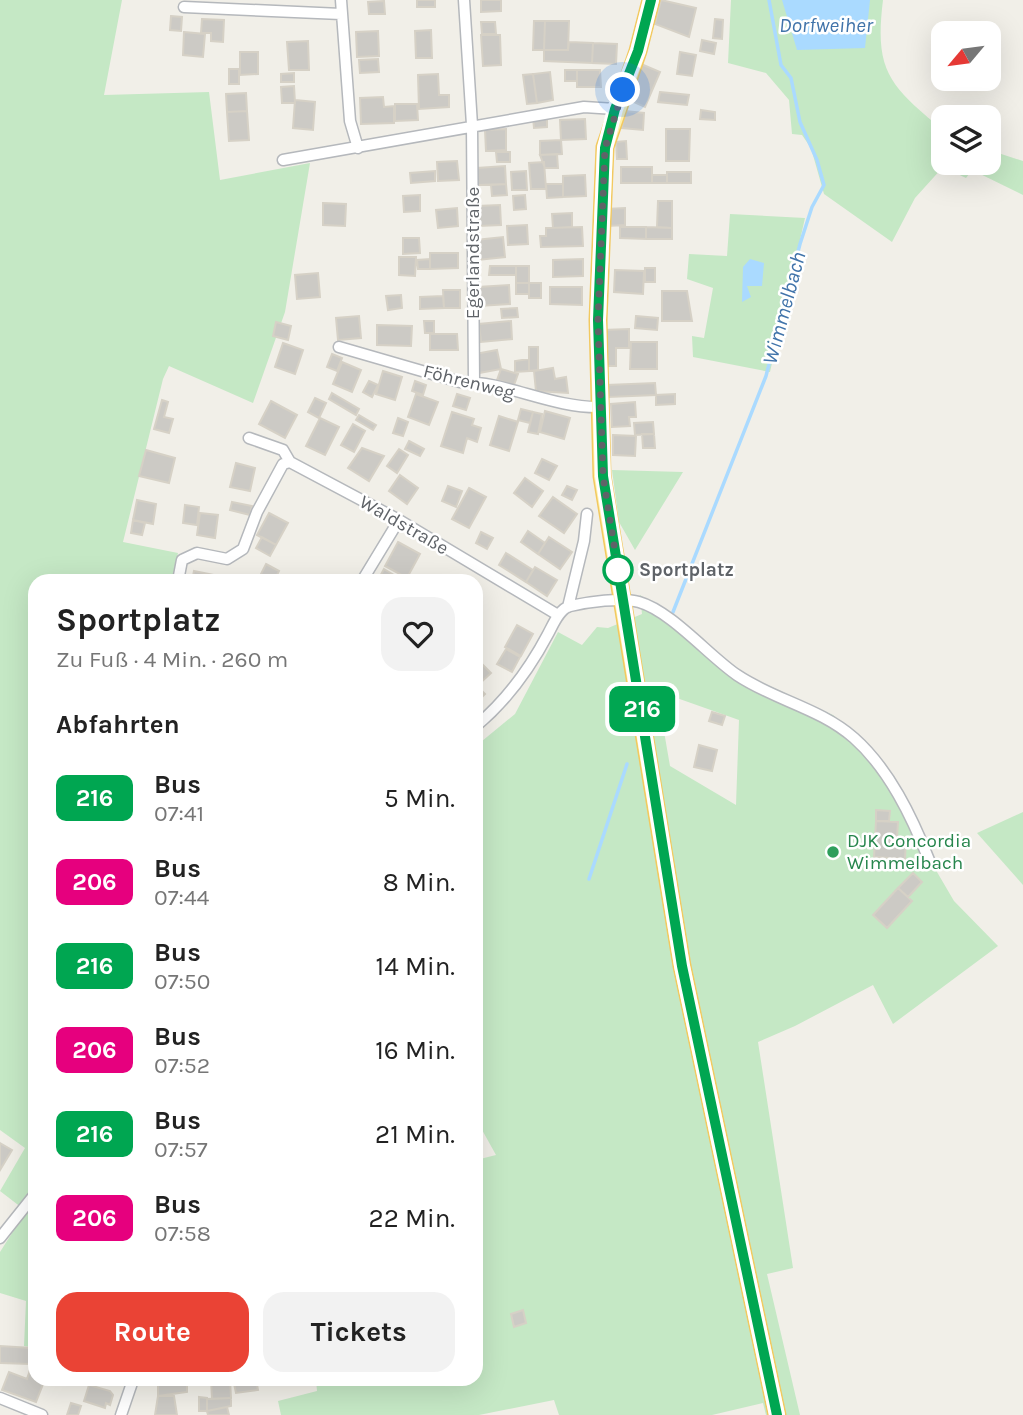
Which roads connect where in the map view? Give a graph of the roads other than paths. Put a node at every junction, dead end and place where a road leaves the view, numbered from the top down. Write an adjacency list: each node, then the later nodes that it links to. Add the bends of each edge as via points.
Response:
1 (341, 0): 5 (street)
2 (464, 0): 7 (street, Egerlandstraße)
3 (651, 0): 6 (main road, via 638,51)
4 (184, 7): 5 (street)
5 (341, 14): 8 (street, via 350,121)
6 (615, 109): 7 (street, via 584,107); 12 (main road, via 602,177)
7 (472, 125): 8 (street); 11 (street, Egerlandstraße)
8 (358, 148): 9 (street)
9 (283, 160)
10 (339, 347): 11 (street, Föhrenweg, via 460,382)
11 (474, 382): 12 (street, Föhrenweg, via 552,403)
12 (600, 407): 19 (main road, via 603,476)
13 (249, 438): 14 (street, Waldstraße, via 283,450)
14 (290, 462): 16 (street, Waldstraße); 17 (street, via 283,464 257,512 243,549 228,559 197,553 182,560)
15 (587, 514): 20 (street)
16 (399, 520): 18 (street); 21 (street, Waldstraße)
17 (179, 574)
18 (366, 574)
19 (623, 601): 20 (street); 23 (street, via 640,602 736,674 816,712 856,739 903,803); 30 (main road, via 685,978)
20 (568, 607): 21 (street)
21 (558, 615): 22 (street, via 532,663 499,707)
22 (483, 720)
23 (929, 860)
24 (28, 1203): 25 (street)
25 (0, 1238)
26 (131, 1386): 29 (street)
27 (0, 1398): 28 (street)
28 (43, 1415)
29 (121, 1415)
30 (777, 1415)

